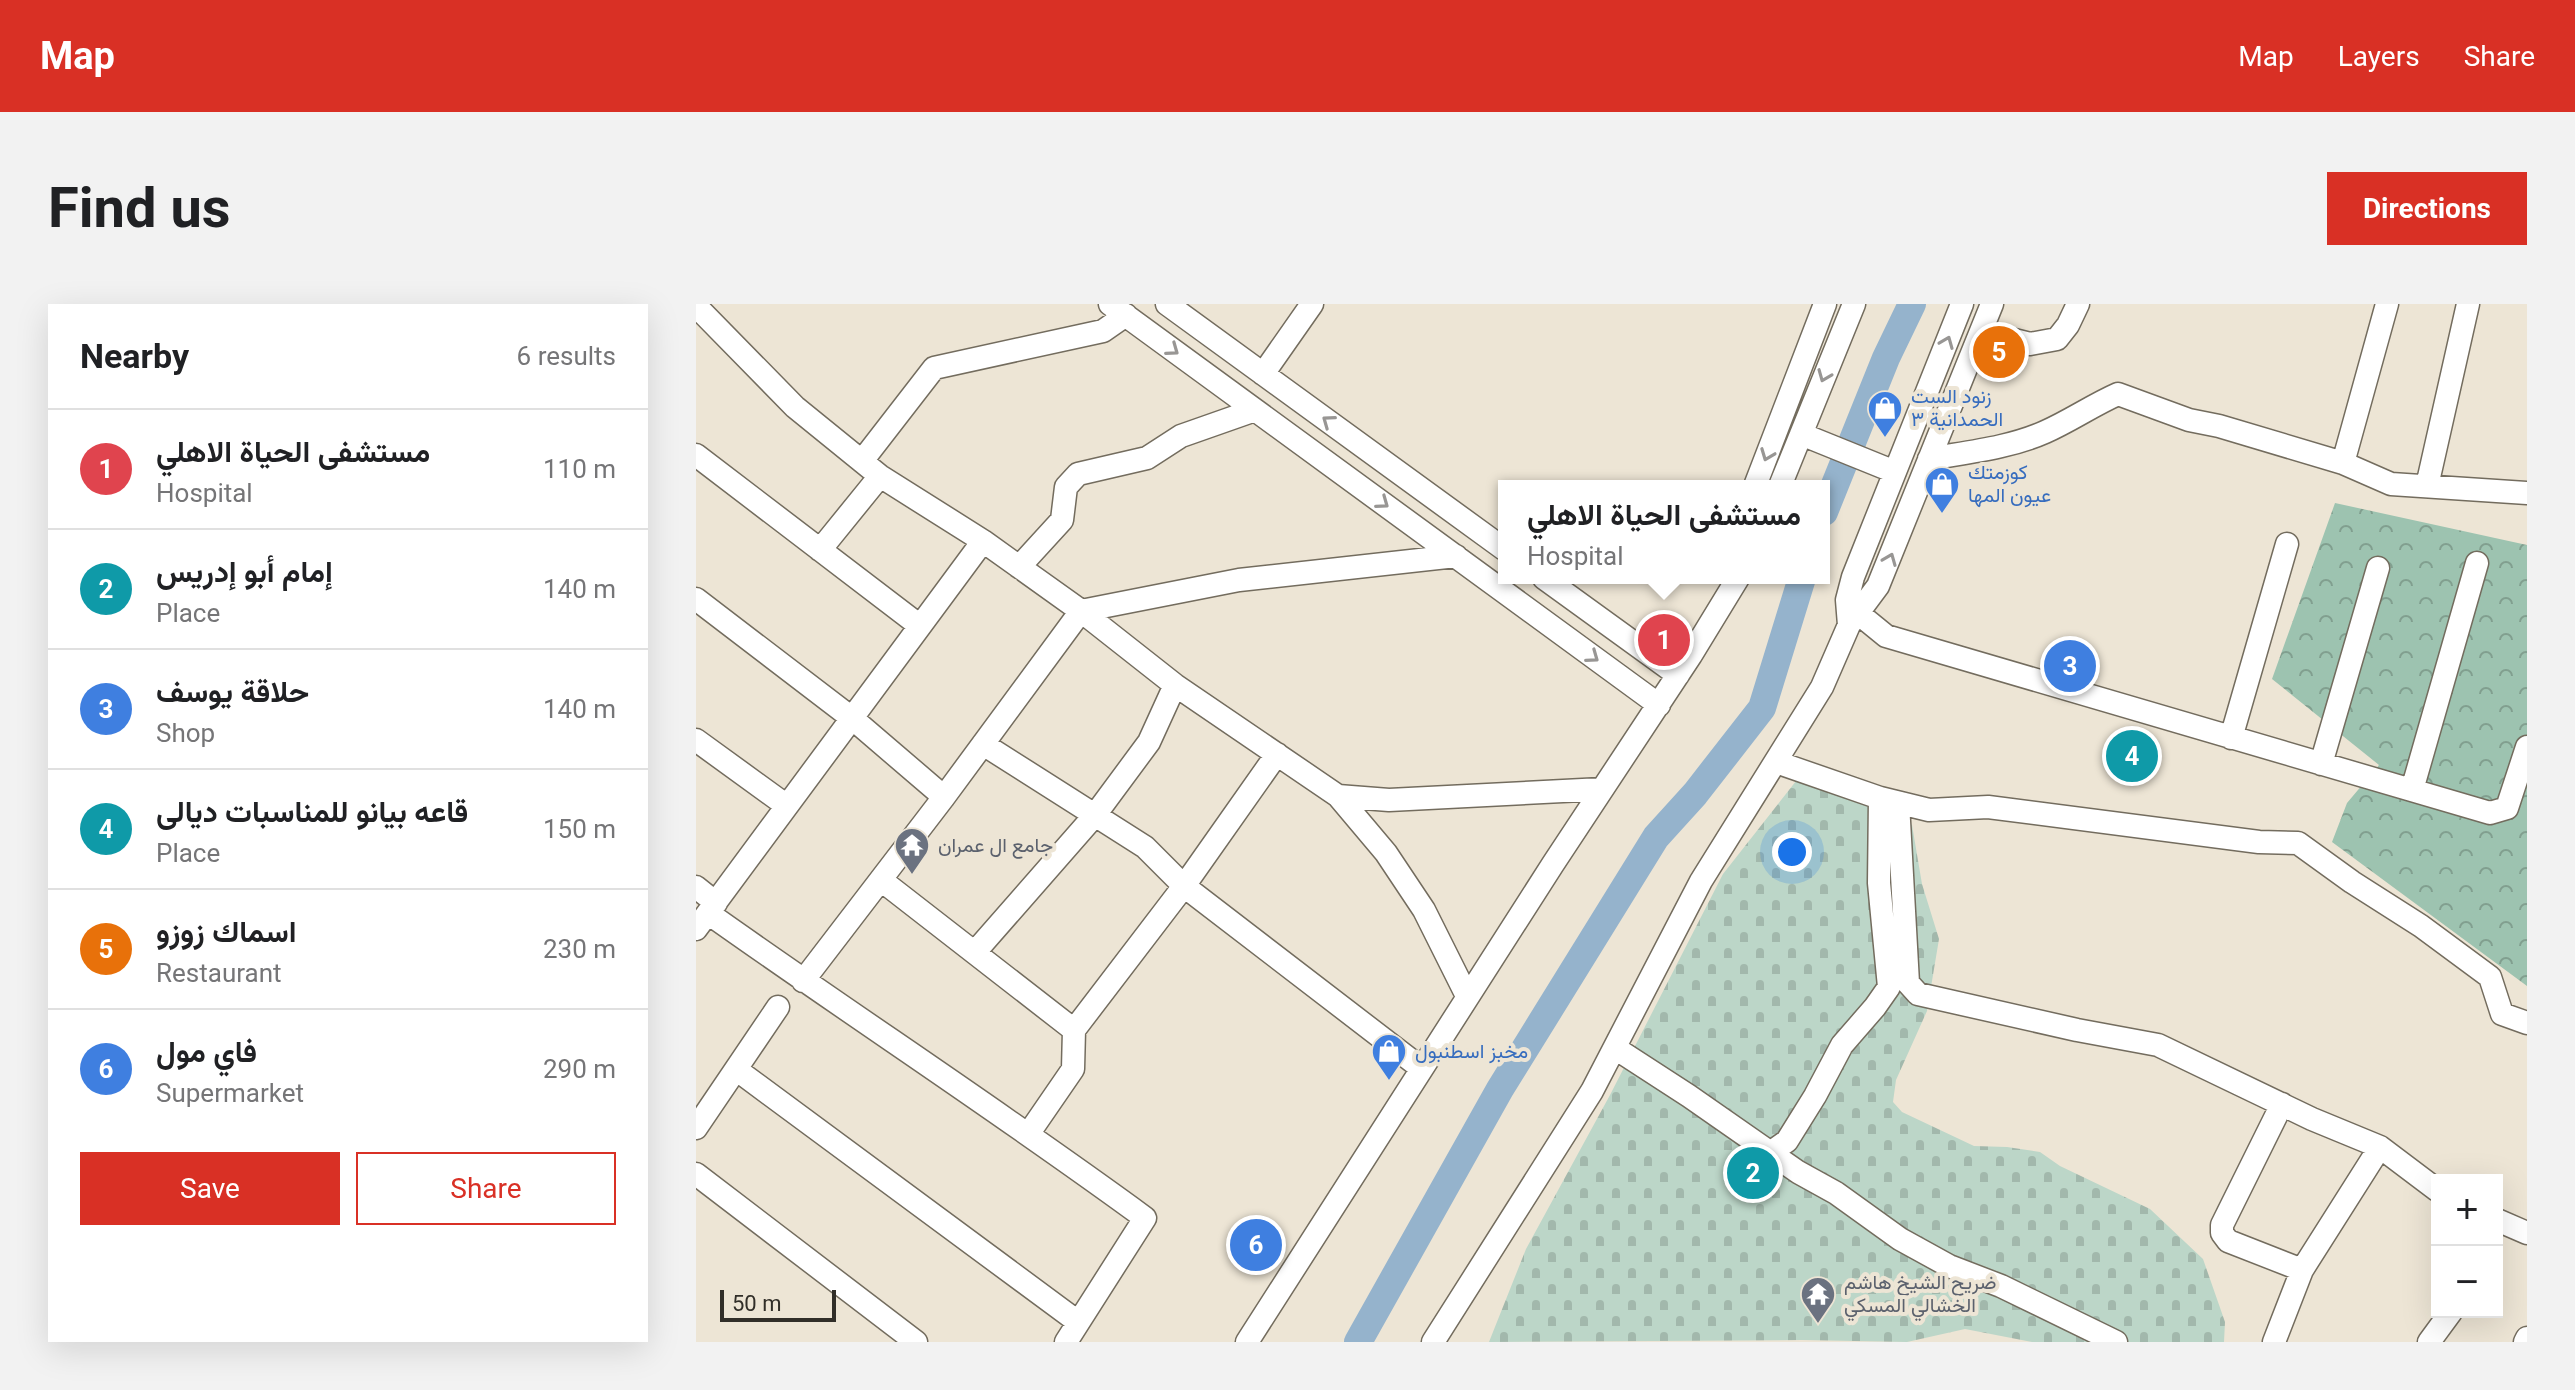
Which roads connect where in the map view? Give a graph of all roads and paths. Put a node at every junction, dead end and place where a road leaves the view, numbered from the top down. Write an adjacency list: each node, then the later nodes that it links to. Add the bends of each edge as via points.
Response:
1 (1167, 304): 13 (street)
2 (1312, 304): 13 (street)
3 (1825, 304): 23 (street, one-way to 23)
4 (1854, 304): 17 (street, one-way to 17)
5 (1962, 304): 14 (street, one-way to 5)
6 (1992, 304): 12 (street)
7 (2078, 304): 12 (street, via 2057,339 2030,344)
8 (2387, 304): 20 (street)
9 (2468, 304): 25 (street)
10 (697, 310): 21 (street, via 795,407)
11 (1118, 310): 16 (street, one-way to 16); 21 (street, via 1103,331 934,368)
12 (1982, 332): 15 (street)
13 (1263, 374): 29 (street, one-way to 13)
14 (1926, 394): 15 (street); 22 (street)
15 (1951, 404): 19 (street)
16 (1255, 410): 31 (street, one-way to 31); 33 (street, via 1181,436 1147,458 1078,474 1066,487 1062,520)
17 (1801, 434): 22 (street); 24 (street)
18 (696, 455): 30 (street)
19 (1929, 459): 20 (street, via 2046,432 2118,394 2189,420); 39 (street, one-way to 19, via 1882,578)
20 (2343, 463): 25 (street, via 2391,484)
21 (871, 468): 27 (street); 30 (street)
22 (1895, 472): 39 (street, via 1849,589)
23 (1757, 480)
24 (1782, 480)
25 (2427, 486): 26 (street)
26 (2527, 493)
27 (983, 541): 33 (street); 40 (street)
28 (2287, 544): 45 (street)
29 (1498, 545)
30 (820, 550): 40 (street)
31 (1456, 556): 38 (street, via 1239,580); 43 (street, one-way to 43)
32 (2477, 563): 53 (street)
33 (1019, 567): 38 (street)
34 (2378, 568): 51 (street)
35 (1552, 584): 41 (street)
36 (1734, 584): 41 (street)
37 (696, 599): 44 (street)
38 (1081, 611): 42 (street); 47 (street)
39 (1854, 620): 45 (street, via 1886,636); 50 (street, via 1822,687)
40 (920, 626): 44 (street)
41 (1678, 675): 43 (street)
42 (1175, 685): 49 (street); 58 (street, via 1149,742)
43 (1659, 705): 52 (street)
44 (853, 719): 55 (street); 57 (street)
45 (2231, 738): 51 (street)
46 (696, 740): 57 (street)
47 (983, 744): 55 (street); 58 (street)
48 (2527, 747): 53 (street, via 2507,808 2490,813)
49 (1277, 754): 54 (street); 60 (street)
50 (1776, 762): 56 (street); 69 (street, via 1701,881)
51 (2321, 764): 53 (street)
52 (1602, 789): 54 (street, via 1389,800); 65 (street)
53 (2412, 790)
54 (1338, 796): 65 (street, via 1424,910)
55 (944, 797): 59 (street)
56 (1889, 800): 67 (street, via 1929,810 1988,807 2298,843 2490,977 2502,1014); 72 (street, via 1908,983 1918,994 2158,1045); 76 (street, via 1879,883 1889,987 1842,1045 1787,1141)
57 (787, 806): 62 (street)
58 (1095, 815): 60 (street, via 1145,847); 63 (street)
59 (881, 880): 63 (street); 64 (street)
60 (1184, 886): 68 (street); 70 (street)
61 (696, 887): 62 (street)
62 (707, 915): 64 (street)
63 (975, 952): 68 (street)
64 (803, 981): 74 (street)
65 (1467, 996): 70 (street)
66 (778, 1007): 71 (street)
67 (2527, 1023)
68 (1074, 1030): 74 (street, via 1073,1069)
69 (1615, 1048): 76 (street); 87 (street)
70 (1421, 1068): 86 (street)
71 (737, 1070): 73 (street); 83 (street)
72 (2282, 1104): 75 (street); 81 (street, via 2222,1233 2228,1241)
73 (696, 1128)
74 (1029, 1133): 83 (street, via 1145,1218)
75 (2380, 1147): 78 (street); 81 (street)
76 (1770, 1153): 88 (street, via 1949,1266)
77 (696, 1174): 84 (street)
78 (2431, 1185)
79 (2503, 1223): 80 (street)
80 (2527, 1233)
81 (2302, 1270): 89 (street)
82 (2447, 1318): 90 (street)
83 (1078, 1322): 85 (street)
84 (916, 1342)
85 (1066, 1342)
86 (1247, 1342)
87 (1433, 1342)
88 (2116, 1342)
89 (2274, 1342)
90 (2429, 1342)

